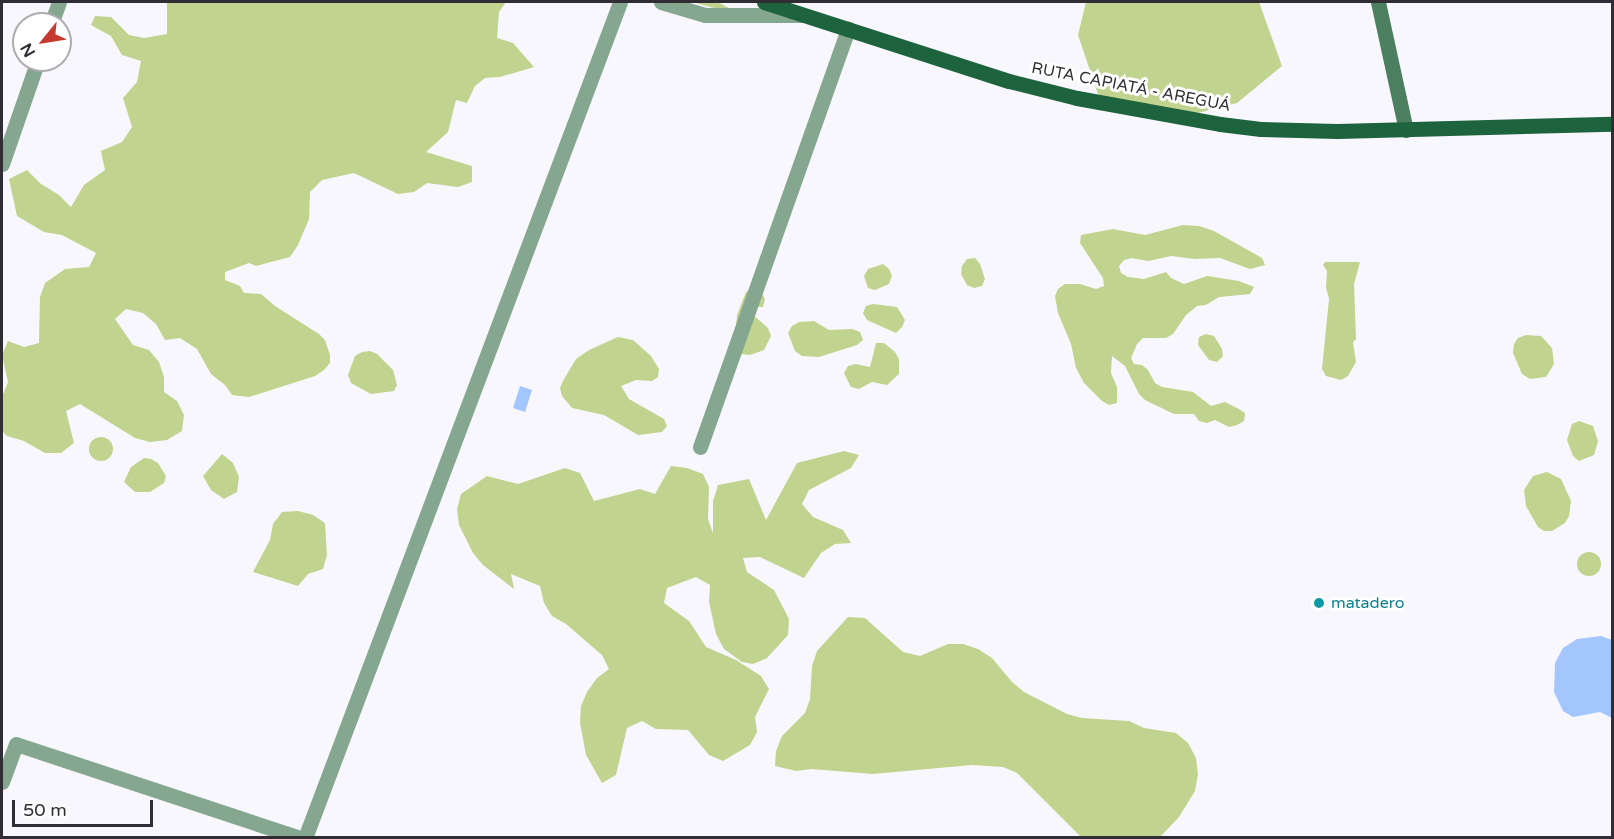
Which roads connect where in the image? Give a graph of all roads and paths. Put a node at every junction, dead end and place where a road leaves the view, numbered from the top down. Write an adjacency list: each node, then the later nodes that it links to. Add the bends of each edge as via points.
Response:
1 (620, 2): 14 (street)
2 (661, 2): 5 (street, via 705,15)
3 (764, 2): 5 (main road, RUTA CAPIATÁ - AREGUÁ)
4 (1378, 2): 9 (main road)
5 (807, 15): 6 (main road, RUTA CAPIATÁ - AREGUÁ)
6 (848, 28): 9 (main road, RUTA CAPIATÁ - AREGUÁ, via 1010,81 1178,118 1262,129); 11 (street)
7 (34, 72): 10 (street)
8 (1612, 124): 9 (main road, RUTA CAPIATÁ - AREGUÁ)
9 (1406, 130)
10 (2, 164)
11 (700, 447)
12 (2, 782): 13 (street, via 15,744)
13 (300, 837)
14 (305, 837)

